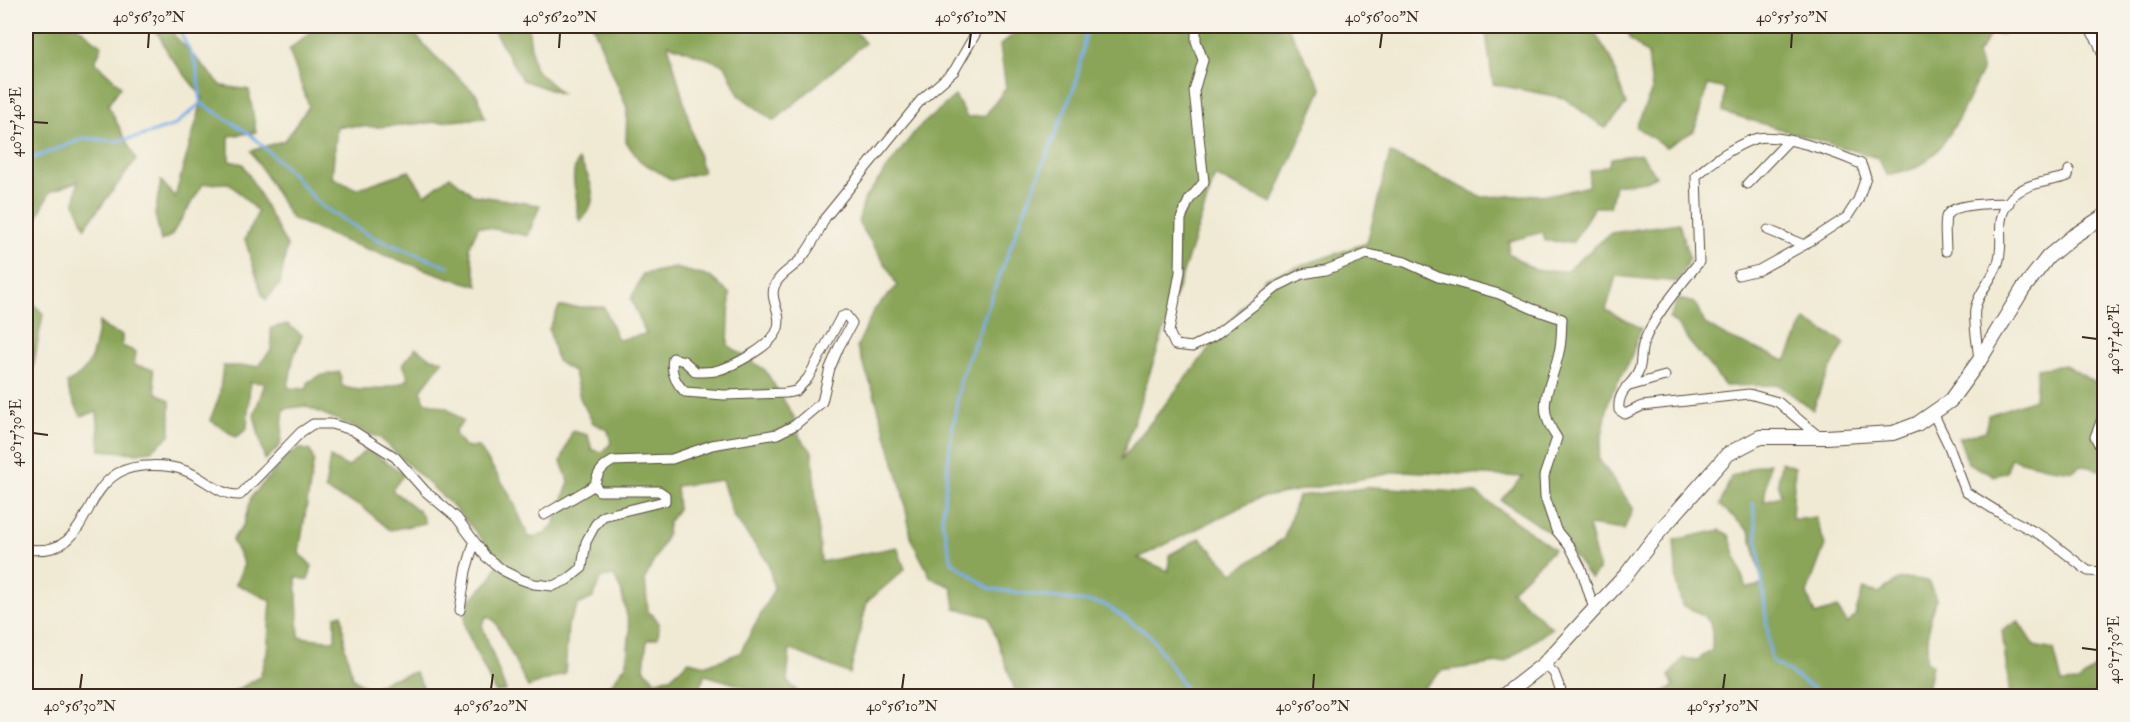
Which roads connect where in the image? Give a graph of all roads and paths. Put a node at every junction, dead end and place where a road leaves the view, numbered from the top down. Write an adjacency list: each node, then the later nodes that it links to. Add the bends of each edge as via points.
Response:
1 (980, 26): 21 (street, via 954,71 921,100 825,218 800,260 778,280 773,300 779,312 778,329 768,342 729,366 713,371 696,372 684,361 673,358 671,367 676,383 685,392 724,395 796,391 808,378 841,317 846,315 852,323 830,368 822,402 795,425 777,434 712,445 672,459 613,461 596,475)
2 (1196, 26): 26 (street, via 1196,41 1203,60 1194,91 1204,182 1189,200 1181,219 1180,273 1169,332 1175,345 1192,348 1214,336 1280,285 1367,254 1405,262 1438,278 1499,294 1562,319 1560,352 1544,410 1548,426 1557,438 1544,476 1545,497 1556,530 1581,568)
3 (2088, 26): 4 (street)
4 (2104, 59)
5 (1789, 140): 7 (street); 11 (street, via 1861,164 1866,177 1847,217); 16 (street, via 1755,139 1710,163 1696,176 1700,262 1666,303 1643,343 1638,372)
6 (2069, 170): 8 (street, via 2068,176 2028,186)
7 (1747, 184)
8 (2009, 203): 12 (street, via 1963,206 1951,211 1946,216); 14 (street, via 1999,227 1998,264 1975,309)
9 (2104, 216): 14 (main road, via 2048,257 2023,289)
10 (1768, 230): 11 (street)
11 (1804, 245): 13 (street, via 1759,270)
12 (1946, 251)
13 (1738, 275)
14 (1979, 361): 17 (main road, via 1950,401)
15 (1665, 376): 16 (street)
16 (1626, 387): 19 (street, via 1618,403 1625,414 1642,406 1749,394 1778,402)
17 (1933, 413): 19 (main road, via 1893,433); 25 (street, via 1966,492 2046,538 2088,571)
18 (2104, 414): 20 (street, via 2095,437)
19 (1818, 436): 26 (main road, via 1760,437 1728,454)
20 (2104, 453)
21 (595, 485): 22 (street); 23 (street, via 599,491 659,492 665,495 665,501 603,516 586,542 582,568 567,580 553,586 520,579 495,564)
22 (544, 515)
23 (474, 543): 24 (street, via 457,518 425,491 395,457 352,430 313,424 240,495 228,496 186,471 141,466 119,472 96,494 87,516 62,544 40,551); 27 (street)
24 (26, 549)
25 (2104, 572)
26 (1594, 609): 28 (main road)
27 (460, 610)
28 (1544, 664): 29 (main road); 30 (street, via 1554,673)
29 (1503, 696)
30 (1563, 696)

